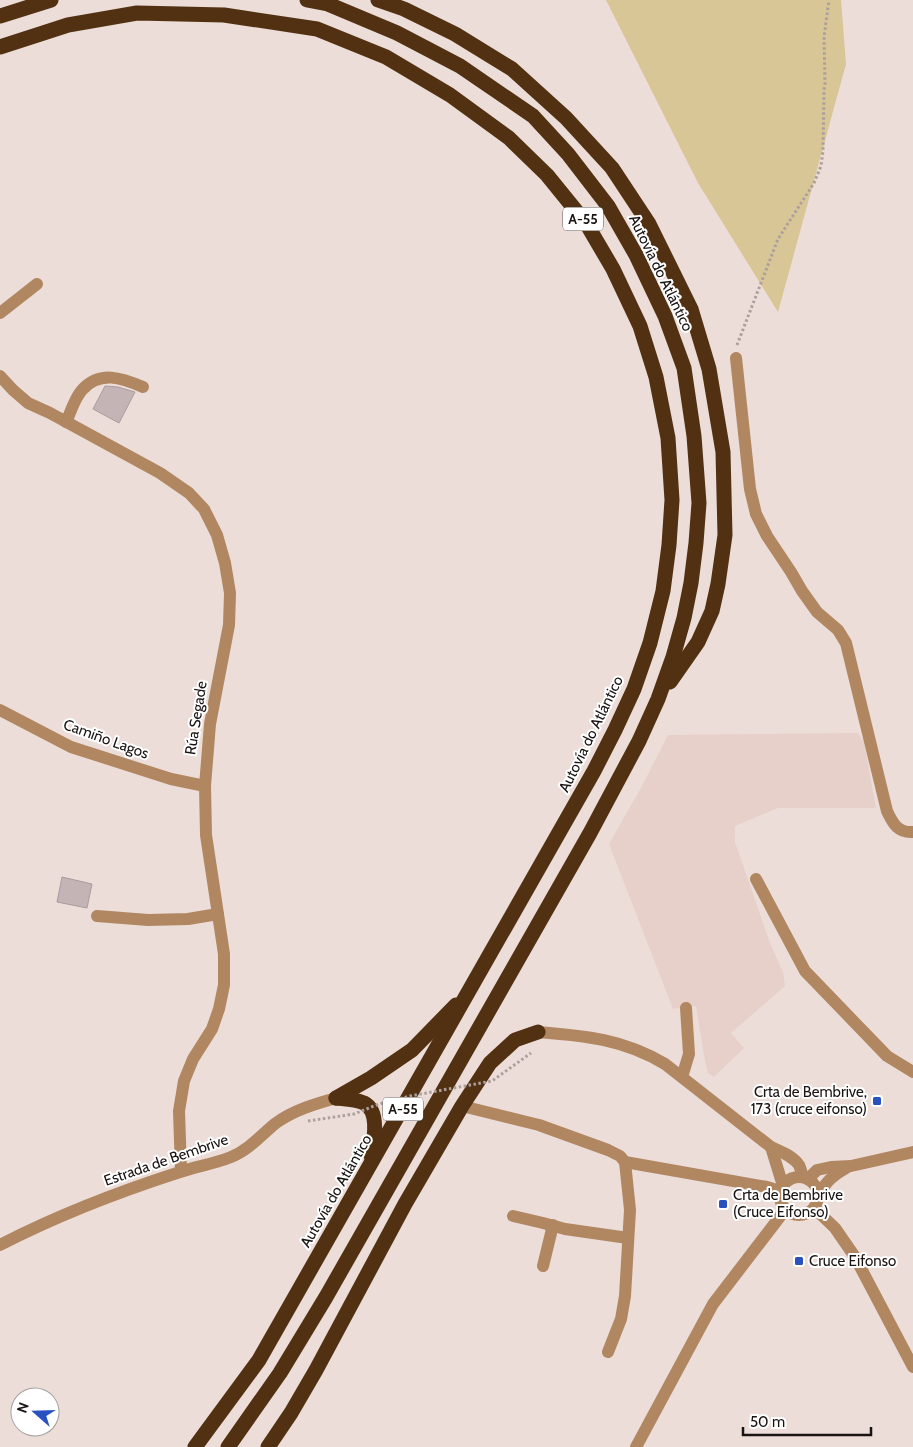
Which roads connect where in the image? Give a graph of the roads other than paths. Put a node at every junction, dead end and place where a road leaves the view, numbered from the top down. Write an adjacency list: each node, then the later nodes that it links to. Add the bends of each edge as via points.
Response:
1 (51, 0): 4 (highway)
2 (307, 0): 12 (highway, Autovía do Atlántico / A-55, via 328,4 405,37 460,66 533,116 568,154 608,206 636,255 665,316 684,368 697,469 696,543 691,583 673,657)
3 (378, 0): 12 (highway, via 455,34 512,70 566,118 612,168 648,224 691,309 709,369 723,452 724,535 712,611 698,642)
4 (0, 16)
5 (0, 47): 19 (highway, Autovía do Atlántico / A-55, via 68,25 136,13 224,15 317,29 386,57 450,95 509,138 547,175 586,222 613,269 640,326 656,378 668,438 672,500 663,591 650,644 616,730)
6 (37, 284): 7 (street)
7 (0, 313)
8 (736, 358): 15 (street, via 750,489 756,514 802,591 846,643 887,812 892,824 901,831)
9 (0, 376): 11 (street, Rúa Segade, via 28,403)
10 (143, 387): 11 (street, via 122,378 94,381 82,390)
11 (66, 422): 14 (street, Rúa Segade, via 160,473 189,493 204,509 217,535 225,563 230,609 210,724)
12 (658, 699): 45 (highway, Autovía do Atlántico / A-55, via 590,833 326,1297 280,1373)
13 (0, 710): 14 (street, Camiño Lagos, via 71,747 171,780)
14 (205, 786): 17 (street, Rúa Segade, via 206,835)
15 (913, 832)
16 (756, 879): 22 (street, via 805,971 887,1056)
17 (218, 914): 18 (street, via 148,920); 31 (street, Rúa Segade, via 224,954 224,985 212,1029 193,1058 184,1081 179,1110)
18 (97, 916)
19 (469, 992): 24 (highway, via 412,1050); 30 (highway, Autovía do Atlántico / A-55)
20 (686, 1008): 23 (street, via 689,1054)
21 (538, 1032): 23 (street, via 617,1042 651,1056); 25 (highway, via 515,1040 490,1063)
22 (913, 1072)
23 (682, 1077): 26 (street)
24 (336, 1098): 30 (highway, via 366,1104 371,1110 374,1138); 31 (street, Estrada de Bembrive, via 292,1113 233,1156)
25 (462, 1106): 28 (street, via 539,1125 608,1150); 46 (highway, via 316,1370)
26 (771, 1147): 32 (street, via 792,1158); 33 (street)
27 (913, 1152): 29 (street)
28 (625, 1162): 33 (street); 39 (street, via 630,1210)
29 (851, 1166): 32 (street, via 816,1170); 34 (street, via 833,1175)
30 (369, 1169): 44 (highway, Autovía do Atlántico / A-55, via 259,1360)
31 (181, 1172): 40 (street, Estrada de Bembrive, via 81,1207)
32 (806, 1178): 33 (street, via 792,1178); 34 (street, via 817,1188)
33 (782, 1188): 36 (street, via 780,1198)
34 (818, 1195): 35 (street)
35 (814, 1208): 36 (street, via 800,1216); 43 (street, via 834,1228 855,1257)
36 (785, 1210): 47 (street, via 712,1304)
37 (513, 1216): 38 (street)
38 (553, 1225): 39 (street); 41 (street)
39 (628, 1238): 42 (street, via 621,1319)
40 (0, 1245)
41 (543, 1266)
42 (608, 1352)
43 (913, 1367)
44 (195, 1447)
45 (228, 1447)
46 (268, 1447)
47 (636, 1447)

